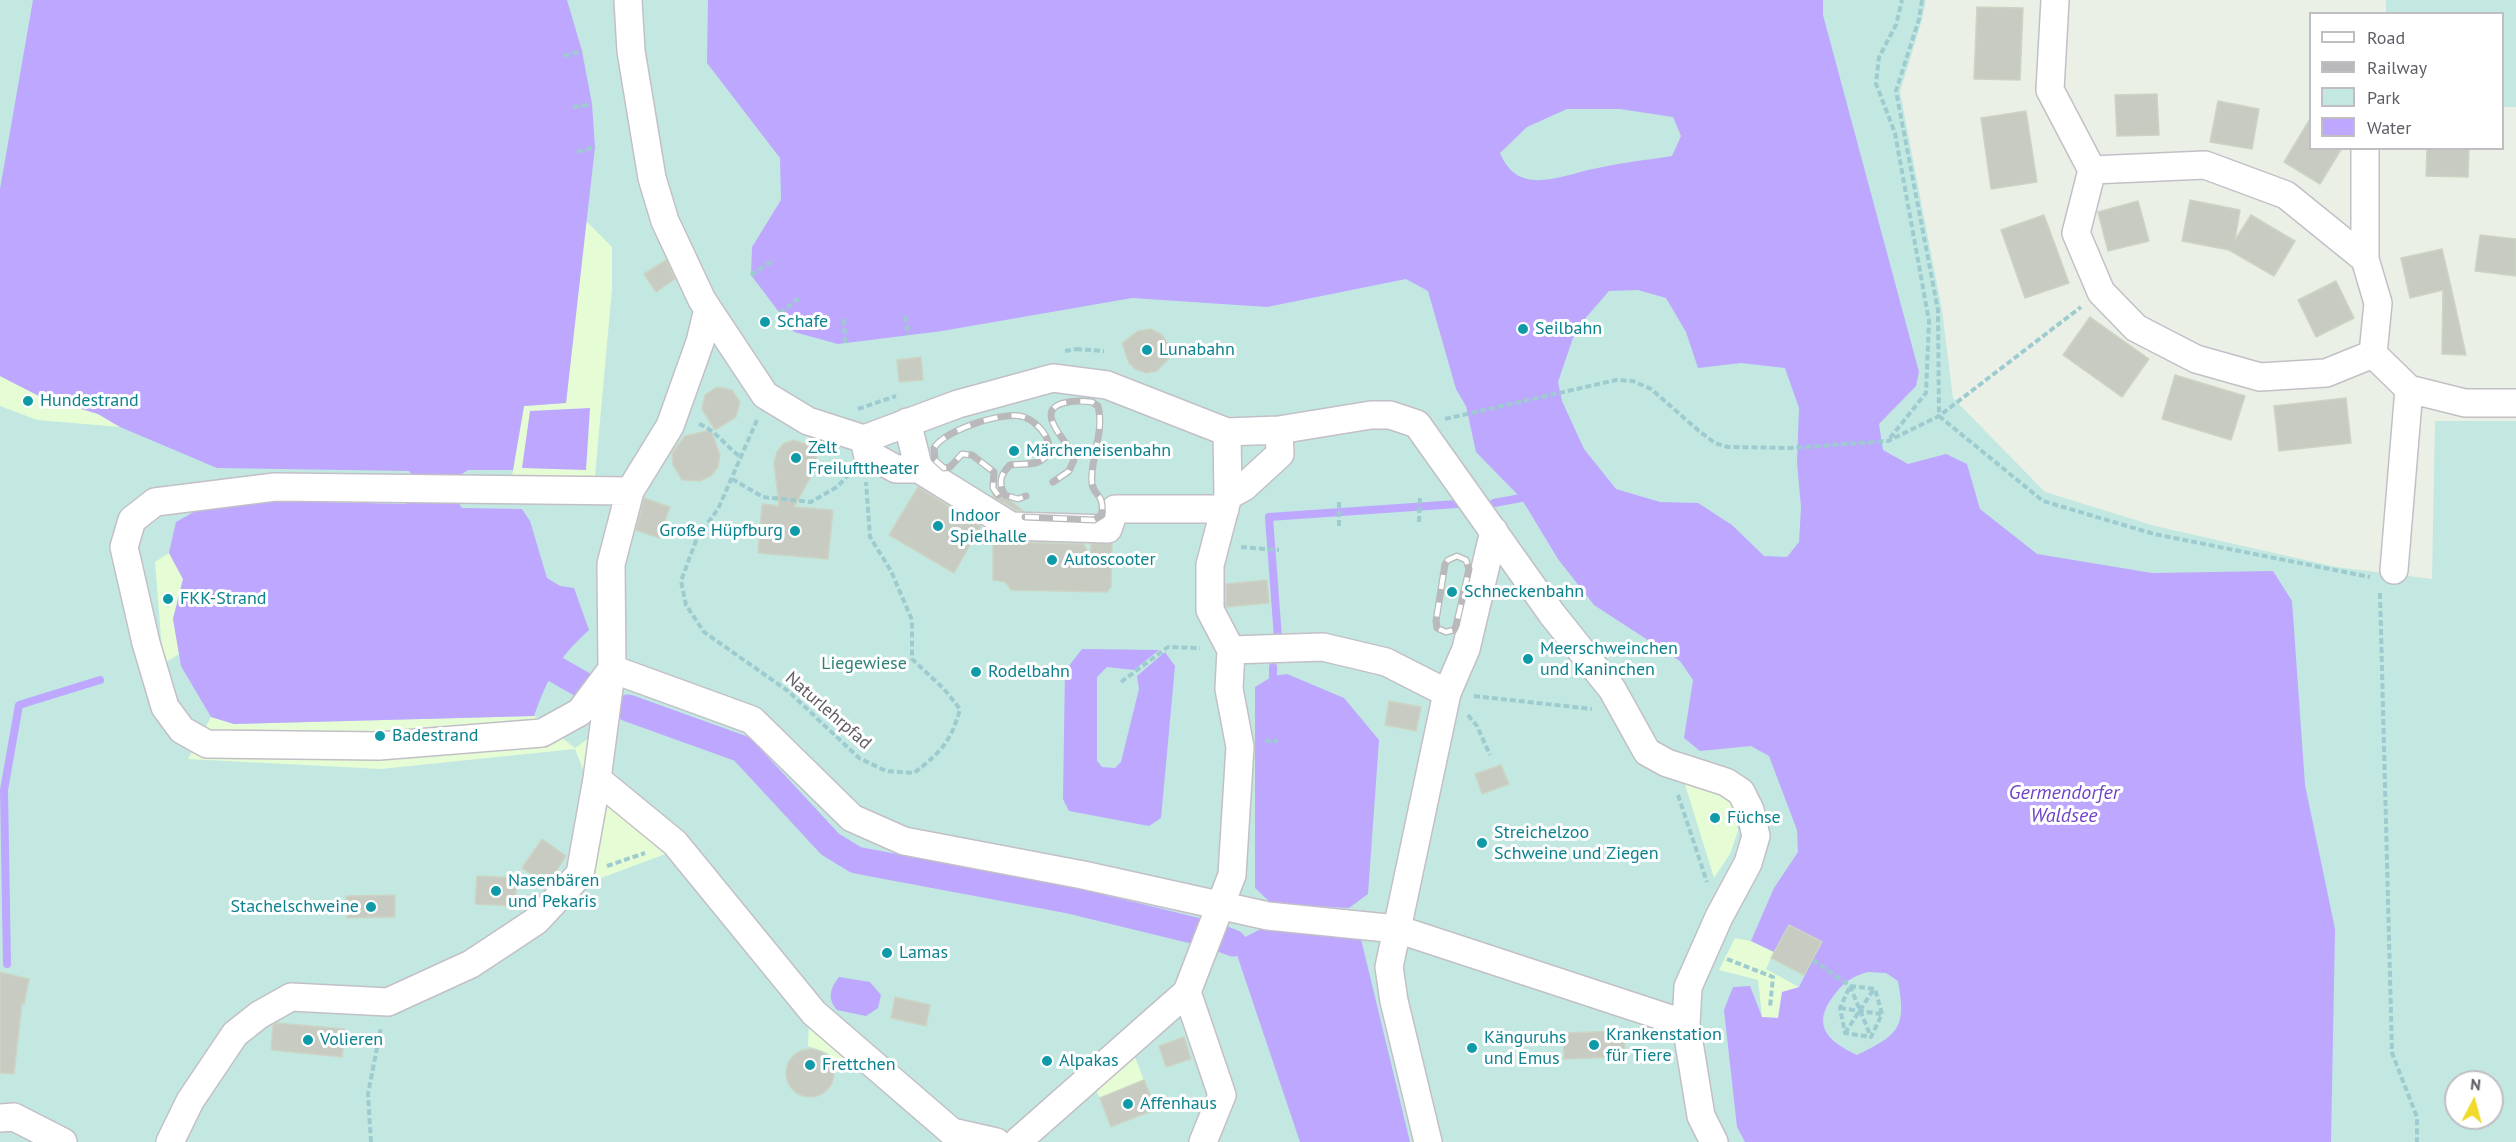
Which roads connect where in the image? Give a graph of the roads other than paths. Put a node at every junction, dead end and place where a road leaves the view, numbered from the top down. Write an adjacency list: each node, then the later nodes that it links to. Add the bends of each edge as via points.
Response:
1 (628, 0): 6 (street, via 631,51 651,178 665,221)
2 (2055, 0): 4 (street, via 2050,90)
3 (2365, 150): 5 (street)
4 (2092, 170): 5 (street, via 2205,165 2286,195); 7 (street, via 2076,233 2101,292 2136,328 2196,359 2260,377 2326,373)
5 (2365, 258): 7 (street, via 2378,303)
6 (708, 309): 13 (street, via 766,397 808,421); 15 (street, via 670,426)
7 (2373, 354): 8 (street)
8 (2409, 389): 9 (street, via 2465,403); 18 (street)
9 (2516, 403)
10 (907, 423): 12 (street, via 994,392 1053,378 1107,385); 13 (street); 14 (street)
11 (1279, 430): 12 (street); 16 (street, via 1280,454); 17 (street, via 1371,415 1390,415 1418,424)
12 (1227, 432): 16 (street)
13 (866, 446): 14 (street, via 896,469)
14 (919, 469): 16 (street, via 1011,526 1108,530 1115,509)
15 (630, 491): 20 (street, via 611,564); 20 (street, via 264,488 154,502 132,520 124,548 165,707 182,730 207,744 379,746 542,733 580,712)
16 (1226, 502): 19 (street, via 1210,565 1210,610)
17 (1494, 531): 21 (street, via 1466,650); 26 (street, via 1552,614 1612,689 1647,752 1667,763 1726,782 1741,792 1750,810 1756,836 1748,863 1719,916 1688,987)
18 (2387, 574)
19 (1231, 650): 21 (street, via 1323,647 1386,662); 23 (street, via 1230,689 1240,747 1232,876)
20 (612, 669): 22 (street); 23 (street, via 752,720 852,818 903,841 1083,875)
21 (1446, 693): 24 (street)
22 (597, 779): 29 (street, via 580,874 536,921 471,964 388,1002 291,997 259,1015 234,1034 190,1101); 30 (street, via 675,843 814,1013 952,1132)
23 (1220, 908): 24 (street); 25 (street)
24 (1397, 929): 26 (street); 33 (street, via 1389,967)
25 (1186, 992): 31 (street); 32 (street, via 1222,1095)
26 (1686, 1024): 34 (street, via 1701,1116)
27 (0, 1118): 28 (street, via 14,1117)
28 (63, 1142)
29 (170, 1142)
30 (996, 1142)
31 (1017, 1142)
32 (1203, 1142)
33 (1428, 1142)
34 (1714, 1142)

